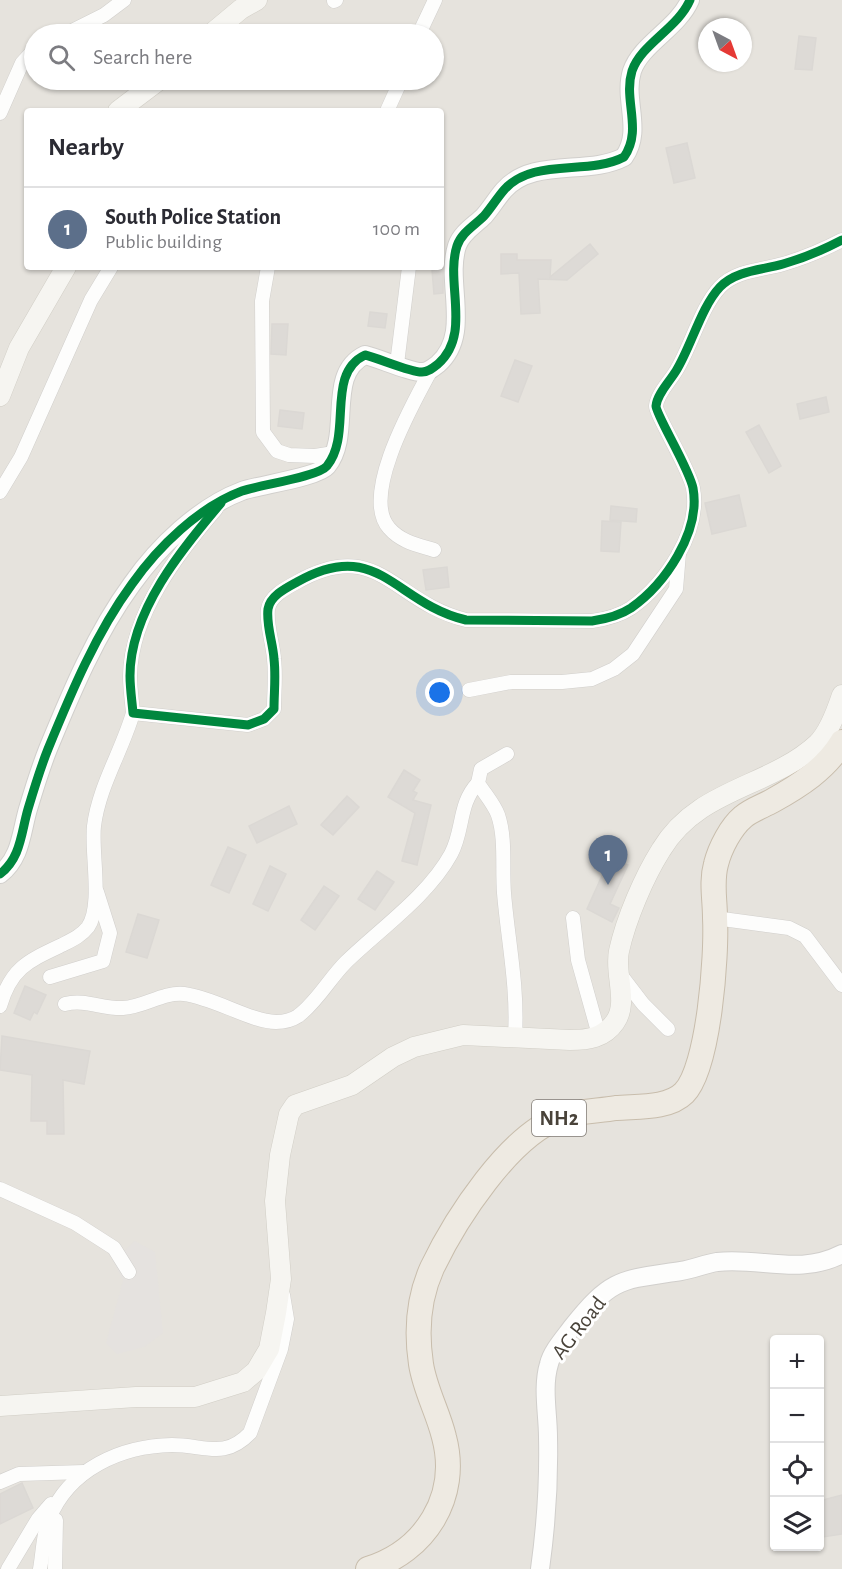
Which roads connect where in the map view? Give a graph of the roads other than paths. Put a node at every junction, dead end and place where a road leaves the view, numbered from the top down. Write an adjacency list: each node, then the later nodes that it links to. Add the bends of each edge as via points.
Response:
1 (124, 0): 5 (street)
2 (257, 0): 6 (main road)
3 (435, 0): 7 (street)
4 (690, 0): 20 (street, via 685,11 632,72 633,138 624,157 604,165 530,173 515,181 460,239 454,264 453,337 448,354)
5 (86, 24)
6 (223, 24)
7 (424, 24)
8 (24, 61): 13 (street)
9 (146, 90): 11 (main road)
10 (396, 90): 12 (street)
11 (122, 108)
12 (388, 108)
13 (0, 113)
14 (842, 240): 26 (street, via 784,264 741,274 720,286 678,369 657,401 656,410 681,455 693,490 693,512)
15 (64, 270): 21 (main road, via 20,348)
16 (109, 270): 23 (street, via 91,300 21,457)
17 (267, 270): 22 (street, via 262,301 262,432 277,451 289,455)
18 (409, 270): 19 (street)
19 (397, 364): 20 (street, via 421,373); 22 (street, via 365,356 350,365 343,386)
20 (431, 370): 25 (street, via 402,425 387,470 380,510 389,528 408,543)
21 (0, 396)
22 (334, 453): 24 (street, via 327,467 315,474 241,492)
23 (0, 492)
24 (221, 502): 29 (street, via 176,556 140,628 130,675); 33 (street, via 192,520 160,550 132,582 106,623 49,748 18,851 11,865)
25 (434, 550)
26 (679, 551): 27 (street, via 676,589 633,654 614,669 592,679 511,682); 29 (street, via 652,588 630,608 612,618 592,621 466,620 438,611 367,568 351,564 324,568 274,597 268,607 275,663 274,710 264,719 248,725)
27 (469, 690)
28 (842, 695): 37 (main road, via 818,743 790,762 707,803 680,824 661,850 627,922 618,952)
29 (133, 713): 34 (street, via 106,781 94,826)
30 (842, 742): 36 (highway, NH2, via 810,778 743,817 727,837 716,864 712,895)
31 (507, 754): 32 (street, via 481,769)
32 (478, 783): 40 (street, via 462,809 452,852 439,873 347,961 295,1018 277,1022 260,1019 185,994 168,994 140,1006 122,1008 77,1001); 44 (street, via 498,813 501,830 516,994)
33 (0, 874)
34 (94, 882): 38 (street, via 110,933 103,961); 41 (street, via 94,908 89,925 78,937 26,963 12,976)
35 (573, 918): 43 (street, via 578,960)
36 (715, 918): 39 (street, via 789,928 805,936); 56 (highway, NH2, via 710,1012 696,1076 683,1095 664,1103 561,1117 530,1134 490,1175 456,1224 432,1269 422,1296 418,1330 428,1392 445,1438 446,1492 435,1518 418,1542 396,1559)
37 (618, 971): 42 (street); 43 (main road, via 620,1011 615,1022)
38 (50, 977)
39 (842, 985)
40 (64, 1004)
41 (0, 1006)
42 (668, 1029)
43 (599, 1035): 44 (main road, via 579,1040)
44 (515, 1036): 48 (main road, via 463,1035 414,1047 352,1085 295,1105 289,1114 275,1201)
45 (0, 1189): 47 (street, via 75,1223 114,1248)
46 (842, 1254): 57 (street, AG Road, via 816,1265 716,1262 636,1277 609,1287 592,1302 564,1337 549,1364 546,1529)
47 (129, 1272)
48 (281, 1284): 49 (main road, via 269,1349 256,1371 243,1382 195,1397); 50 (street, via 287,1319 281,1349 250,1433 239,1444 228,1450 171,1445 124,1452)
49 (0, 1406)
50 (84, 1472): 51 (street, via 19,1474); 52 (street)
51 (0, 1482)
52 (59, 1497): 53 (street, via 38,1519); 54 (street, via 48,1521); 55 (street, via 54,1527)
53 (8, 1569)
54 (40, 1569)
55 (55, 1569)
56 (368, 1569)
57 (540, 1569)

